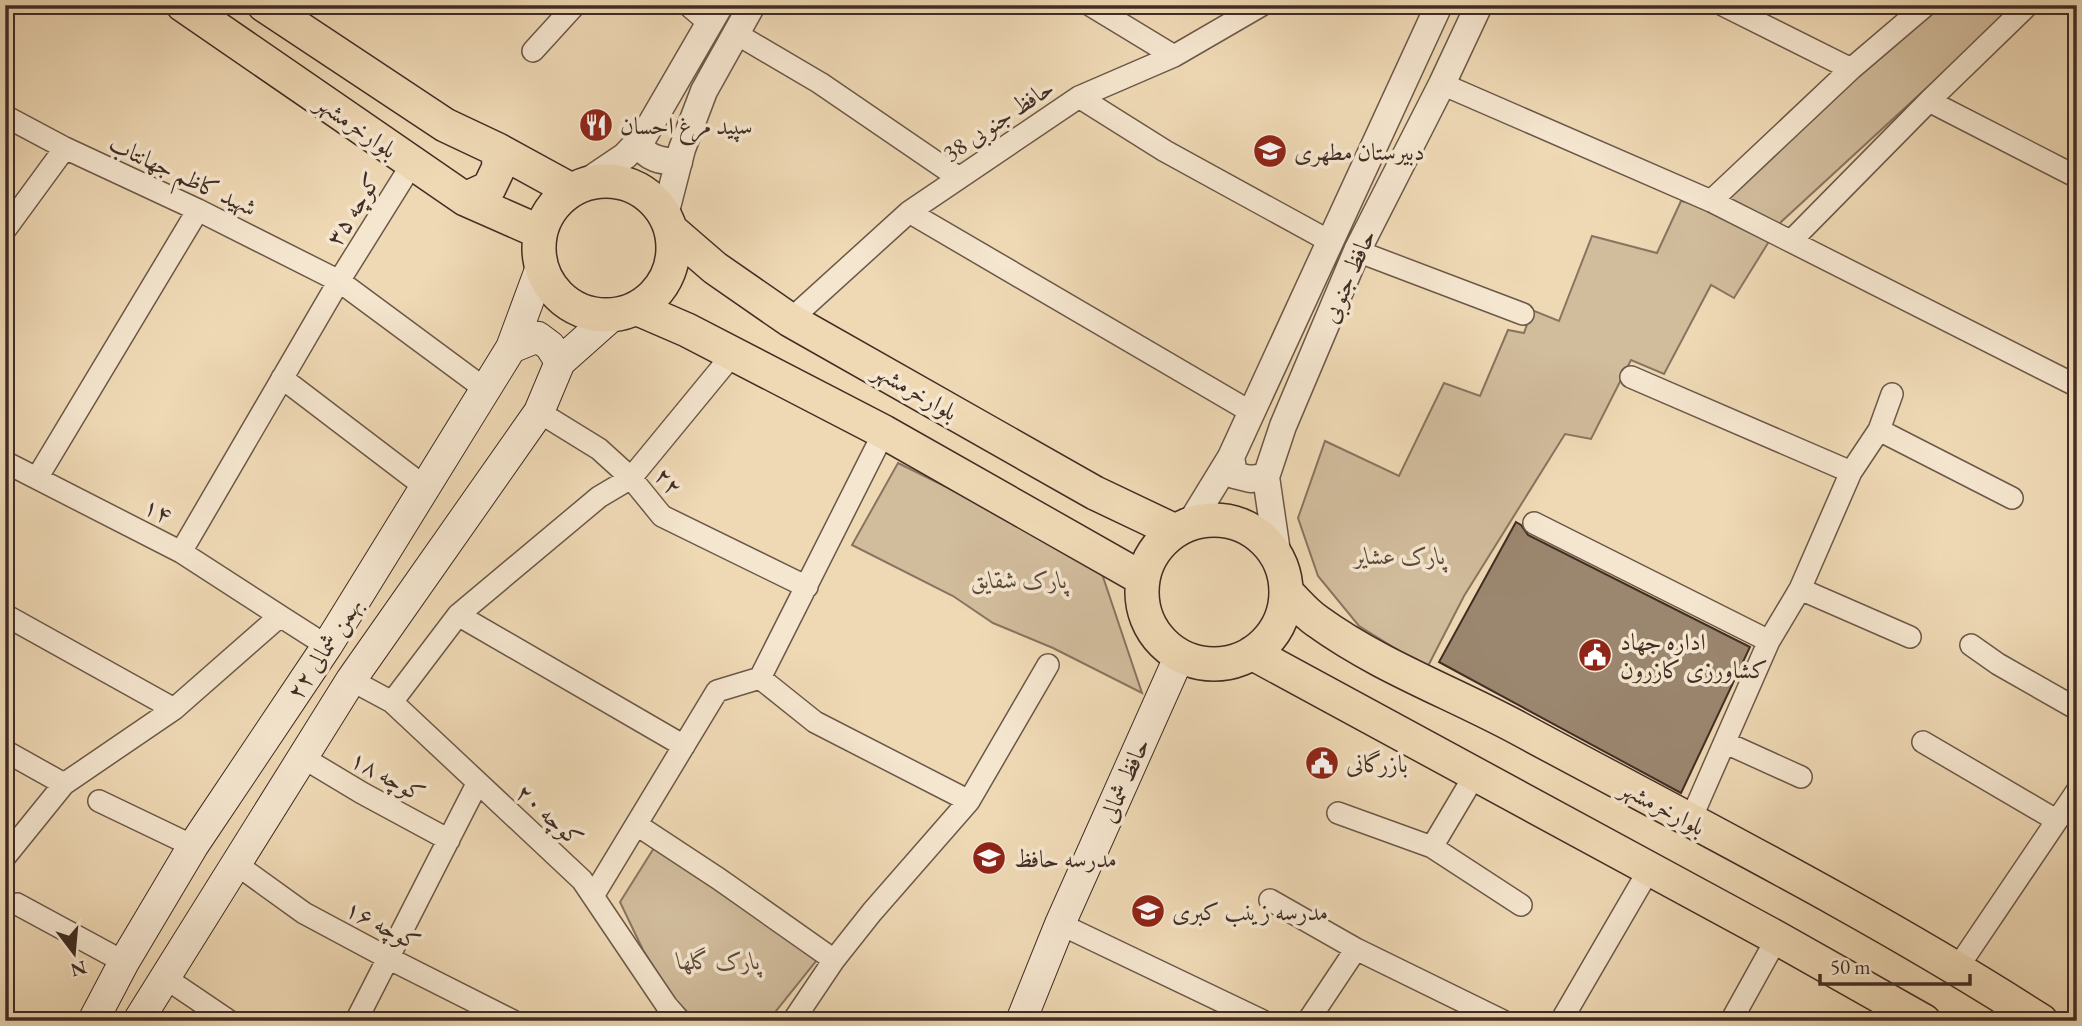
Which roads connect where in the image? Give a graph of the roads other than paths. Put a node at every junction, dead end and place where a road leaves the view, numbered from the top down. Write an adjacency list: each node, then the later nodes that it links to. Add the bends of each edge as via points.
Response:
1 (183, 5): 26 (main road, بلوارخرمشهر)
2 (264, 5): 24 (main road, بلوارخرمشهر, via 444,125)
3 (575, 5): 15 (street)
4 (688, 5): 13 (street)
5 (752, 5): 14 (street)
6 (1090, 5): 16 (street)
7 (1262, 5): 16 (street, حافظ جنوبی 38)
8 (1439, 5): 38 (street, حافظ جنوبی)
9 (1479, 5): 18 (street, حافظ جنوبی)
10 (1723, 5): 17 (street)
11 (1926, 5): 17 (street)
12 (2028, 5): 20 (street)
13 (715, 14): 22 (street)
14 (735, 33): 25 (street, via 704,91); 28 (street, via 820,83)
15 (533, 51)
16 (1174, 56): 19 (street, حافظ جنوبی 38)
17 (1851, 69): 31 (street)
18 (1442, 84): 31 (street); 39 (street, حافظ جنوبی)
19 (1079, 97): 28 (street, حافظ جنوبی 38); 38 (street, via 1165,151)
20 (1929, 101): 27 (street); 37 (street)
21 (5, 116): 23 (street, شهید کاظم جهانتاب)
22 (638, 143): 25 (street, via 653,158); 29 (street)
23 (65, 148): 32 (street, شهید کاظم جهانتاب); 35 (street)
24 (498, 150): 29 (main road, بلوارخرمشهر); 30 (main road, via 499,167 489,188)
25 (679, 162): 34 (street)
26 (412, 164): 30 (main road, بلوارخرمشهر); 42 (street, کوچه ۳۵)
27 (2077, 177)
28 (959, 178): 33 (street, حافظ جنوبی 38)
29 (577, 187): 34 (main road, via 607,180 633,185 656,202); 36 (main road, via 557,201)
30 (465, 200): 36 (main road, بلوارخرمشهر)
31 (1711, 201): 37 (street)
32 (198, 210): 42 (street, شهید کاظم جهانتاب); 63 (street)
33 (909, 212): 45 (street, حافظ جنوبی 38); 56 (street)
34 (668, 222): 41 (main road, بلوارخرمشهر); 43 (main road, via 674,247 665,281 654,295)
35 (5, 230)
36 (540, 232): 40 (main road)
37 (1791, 241): 52 (street)
38 (1331, 242): 56 (street, حافظ جنوبی)
39 (1357, 251): 44 (street); 62 (street, حافظ جنوبی)
40 (541, 267): 43 (main road, via 559,297 573,307 589,313); 47 (main road, ۲۲ بهمن شمالی)
41 (715, 268): 45 (main road, بلوارخرمشهر); 46 (main road, via 695,274 678,289 675,306)
42 (339, 281): 51 (street, کوچه ۳۵); 53 (street, شهید کاظم جهانتاب)
43 (625, 311): 46 (main road, بلوارخرمشهر); 49 (main road, ۲۲ بهمن شمالی)
44 (1523, 314)
45 (790, 320): 66 (main road, بلوارخرمشهر)
46 (687, 330): 48 (main road, بلوارخرمشهر)
47 (512, 348): 49 (main road, via 538,337); 53 (main road, ۲۲ بهمن شمالی)
48 (733, 354): 58 (main road, بلوارخرمشهر); 64 (street)
49 (560, 362): 55 (main road, ۲۲ بهمن شمالی)
50 (1630, 377): 61 (street)
51 (282, 378): 65 (street); 71 (street, کوچه ۳۵)
52 (2077, 386)
53 (485, 388): 65 (main road, ۲۲ بهمن شمالی)
54 (1892, 394): 57 (street)
55 (539, 412): 64 (street, ۲۲, via 599,449); 90 (main road, ۲۲ بهمن شمالی)
56 (1251, 412): 59 (street, حافظ جنوبی)
57 (1879, 429): 61 (street); 67 (street)
58 (884, 432): 70 (main road, بلوارخرمشهر); 74 (street)
59 (1231, 457): 62 (street, via 1234,475); 69 (street, حافظ جنوبی)
60 (5, 462): 63 (street, ۱۴)
61 (1851, 472): 75 (street)
62 (1266, 477): 72 (street, حافظ جنوبی)
63 (37, 478): 71 (street, ۱۴)
64 (631, 478): 74 (street, ۲۲, via 662,516); 78 (street, via 599,497)
65 (425, 487): 84 (main road, ۲۲ بهمن شمالی)
66 (1095, 493): 69 (main road, بلوارخرمشهر); 70 (main road, via 1102,513 1097,526)
67 (2012, 498)
68 (1534, 523): 82 (street)
69 (1183, 527): 72 (main road, via 1207,520 1241,525 1269,544); 73 (main road, via 1154,552)
70 (1069, 536): 73 (main road, بلوارخرمشهر)
71 (181, 552): 79 (street, ۱۴)
72 (1278, 559): 76 (main road)
73 (1143, 579): 86 (main road, via 1149,623)
74 (807, 587): 89 (street)
75 (1800, 589): 81 (street); 82 (street)
76 (1286, 592): 80 (main road, بلوارخرمشهر); 85 (main road, via 1277,627)
77 (5, 615): 92 (street)
78 (458, 615): 91 (street); 96 (street)
79 (280, 616): 84 (street, ۱۴); 92 (street)
80 (1315, 620): 88 (main road, via 1288,642 1284,655); 108 (main road, بلوارخرمشهر, via 1397,670 1506,722)
81 (1910, 637)
82 (1769, 641): 95 (street)
83 (1971, 645): 93 (street)
84 (327, 646): 111 (main road, ۲۲ بهمن شمالی)
85 (1252, 653): 86 (main road, via 1213,663); 88 (main road)
86 (1180, 655): 120 (main road, حافظ شمالی)
87 (1048, 665): 104 (street)
88 (1290, 673): 99 (main road)
89 (760, 678): 96 (street, via 717,691); 104 (street, via 815,722)
90 (351, 680): 91 (street, کوچه ۲۰); 98 (main road, ۲۲ بهمن شمالی)
91 (392, 702): 102 (street, کوچه ۲۰)
92 (174, 709): 101 (street)
93 (2077, 709)
94 (1923, 742): 107 (street)
95 (1726, 743): 100 (street); 108 (street)
96 (684, 746): 109 (street)
97 (5, 751): 101 (street)
98 (302, 757): 110 (street, کوچه ۱۸); 114 (main road, ۲۲ بهمن شمالی)
99 (1476, 773): 112 (street); 115 (main road)
100 (1801, 777)
101 (64, 784): 113 (street)
102 (477, 784): 110 (street); 116 (street, کوچه ۲۰, via 582,880)
103 (2077, 791): 107 (street)
104 (970, 801): 124 (street)
105 (99, 802): 111 (street)
106 (1338, 813): 112 (street)
107 (2056, 820): 126 (street)
108 (1690, 821): 126 (main road, بلوارخرمشهر)
109 (637, 825): 116 (street); 124 (street)
110 (449, 839): 123 (street)
111 (194, 846): 125 (main road, ۲۲ بهمن شمالی)
112 (1432, 847): 119 (street)
113 (5, 857)
114 (236, 864): 123 (street, کوچه ۱۶, via 304,913); 127 (main road, ۲۲ بهمن شمالی)
115 (1650, 868): 121 (main road); 140 (street)
116 (593, 896): 134 (street, کوچه ۲۰)
117 (1270, 900): 122 (street)
118 (18, 904): 125 (street)
119 (1521, 905)
120 (1060, 924): 136 (main road, حافظ شمالی); 137 (street)
121 (1777, 938): 128 (main road); 141 (street)
122 (1356, 949): 138 (street); 139 (street)
123 (388, 958): 132 (street); 133 (street, کوچه ۱۶)
124 (834, 960): 135 (street)
125 (124, 962): 129 (main road, ۲۲ بهمن شمالی)
126 (1958, 967): 142 (main road, بلوارخرمشهر)
127 (164, 977): 130 (main road, ۲۲ بهمن شمالی); 131 (street)
128 (1916, 1019)
129 (93, 1021)
130 (138, 1021)
131 (229, 1021)
132 (356, 1021)
133 (513, 1021)
134 (680, 1021)
135 (793, 1021)
136 (1021, 1021)
137 (1263, 1021)
138 (1308, 1021)
139 (1503, 1021)
140 (1561, 1021)
141 (1731, 1021)
142 (2041, 1021)

